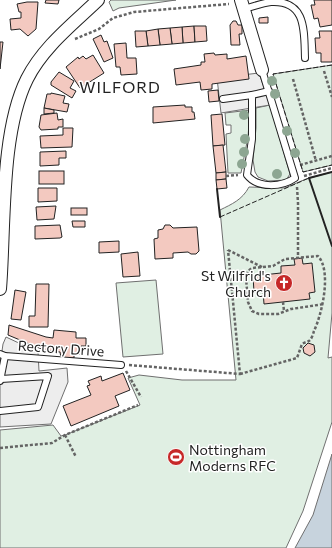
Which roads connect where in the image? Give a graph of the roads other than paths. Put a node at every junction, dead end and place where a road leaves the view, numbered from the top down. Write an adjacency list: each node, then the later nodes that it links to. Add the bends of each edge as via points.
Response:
1 (98, 0): 8 (street, via 58,38 36,64 19,96 6,175)
2 (242, 4): 3 (lane, via 276,2 289,4 295,8 303,22); 4 (street)
3 (305, 58)
4 (262, 70): 5 (lane)
5 (269, 91): 6 (lane); 6 (lane, via 295,178 289,183 271,186 253,181 247,175 252,138)
6 (252, 95): 7 (lane)
7 (223, 99)
8 (0, 289)
9 (3, 355): 10 (lane, Rectory Drive); 11 (lane)
10 (121, 364)
11 (1, 380): 12 (lane, via 48,376 38,408)
12 (0, 411)

